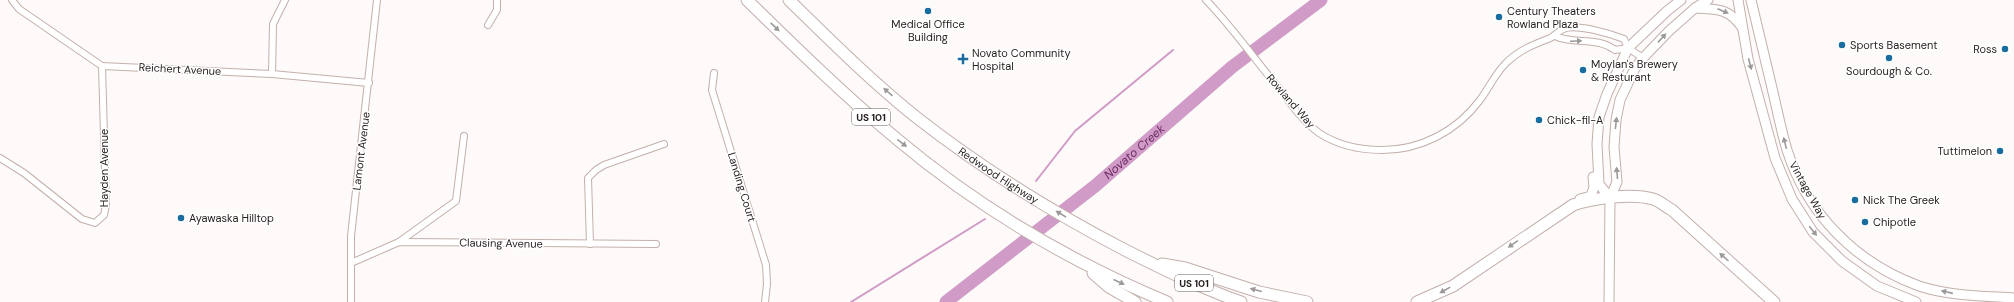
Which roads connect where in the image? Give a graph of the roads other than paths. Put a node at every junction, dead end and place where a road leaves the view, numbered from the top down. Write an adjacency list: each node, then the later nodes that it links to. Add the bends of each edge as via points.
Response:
1 (12, 0): 18 (street, via 19,9)
2 (285, 0): 20 (street, via 273,24)
3 (377, 0): 21 (street, Lamont Avenue)
4 (497, 0): 13 (street, via 497,10)
5 (747, 0): 35 (highway, US 101, one-way to 35, via 810,62 898,141 1007,218)
6 (789, 0): 33 (highway, Redwood Highway / US 101, one-way to 6, via 1090,232 954,146 871,78)
7 (1206, 0): 15 (street, Rowland Way, via 1306,122 1344,146 1361,150 1394,150 1436,138 1462,121 1507,63 1525,48)
8 (1681, 0): 16 (street)
9 (1708, 0): 12 (street)
10 (1738, 0): 14 (street, Vintage Way)
11 (1751, 0): 26 (street, Vintage Way, one-way to 11, via 1787,150)
12 (1695, 8): 14 (street, one-way to 14, via 1728,12); 17 (street, one-way to 12)
13 (488, 25)
14 (1744, 30): 28 (street, Vintage Way, one-way to 28, via 1748,59 1775,158)
15 (1555, 36): 16 (street, Rowland Way, one-way to 16, via 1565,41 1599,42 1615,50); 16 (street, Rowland Way, via 1563,29 1588,28 1624,39)
16 (1628, 48): 17 (street, Rowland Way); 23 (street, via 1599,117)
17 (1643, 58): 27 (street, one-way to 17, via 1617,182 1614,147 1620,100 1634,68)
18 (102, 66): 20 (street, Reichert Avenue); 25 (street, Hayden Avenue, via 106,205 104,215 100,219 96,222 82,219 24,173)
19 (714, 73): 38 (street, Landing Court, via 712,90 766,265)
20 (272, 74): 21 (street, Reichert Avenue)
21 (369, 83): 34 (street, Lamont Avenue)
22 (464, 136): 30 (street, via 458,198)
23 (1597, 139): 27 (street, via 1599,184); 29 (street, via 1591,148 1594,187 1591,196)
24 (664, 144): 31 (street, via 604,165 588,178)
25 (0, 158)
26 (1806, 192): 28 (street); 36 (street, Vintage Way, one-way to 26, via 1956,294 1920,286 1889,273 1858,254 1830,227)
27 (1610, 198): 29 (highway); 44 (street); 45 (highway, one-way to 27, via 1672,210 1655,200 1640,196)
28 (1792, 199): 46 (street, Vintage Way, one-way to 46, via 1813,232 1842,261 1877,286)
29 (1577, 204): 43 (highway, one-way to 43, via 1562,211 1453,286)
30 (399, 242): 31 (street, Clausing Avenue); 34 (street, Clausing Avenue)
31 (590, 244): 32 (street, Clausing Avenue)
32 (656, 244)
33 (1148, 262): 41 (highway, Redwood Highway / US 101); 42 (highway, one-way to 33, via 1252,290 1185,268)
34 (351, 263): 37 (street, Lamont Avenue)
35 (1084, 265): 39 (highway, via 1109,287); 40 (highway, US 101, one-way to 40)
36 (2014, 298)
37 (351, 302)
38 (765, 302)
39 (1135, 302)
40 (1167, 302)
41 (1241, 302)
42 (1307, 302)
43 (1417, 302)
44 (1609, 302)
45 (1774, 302)
46 (1916, 302)

